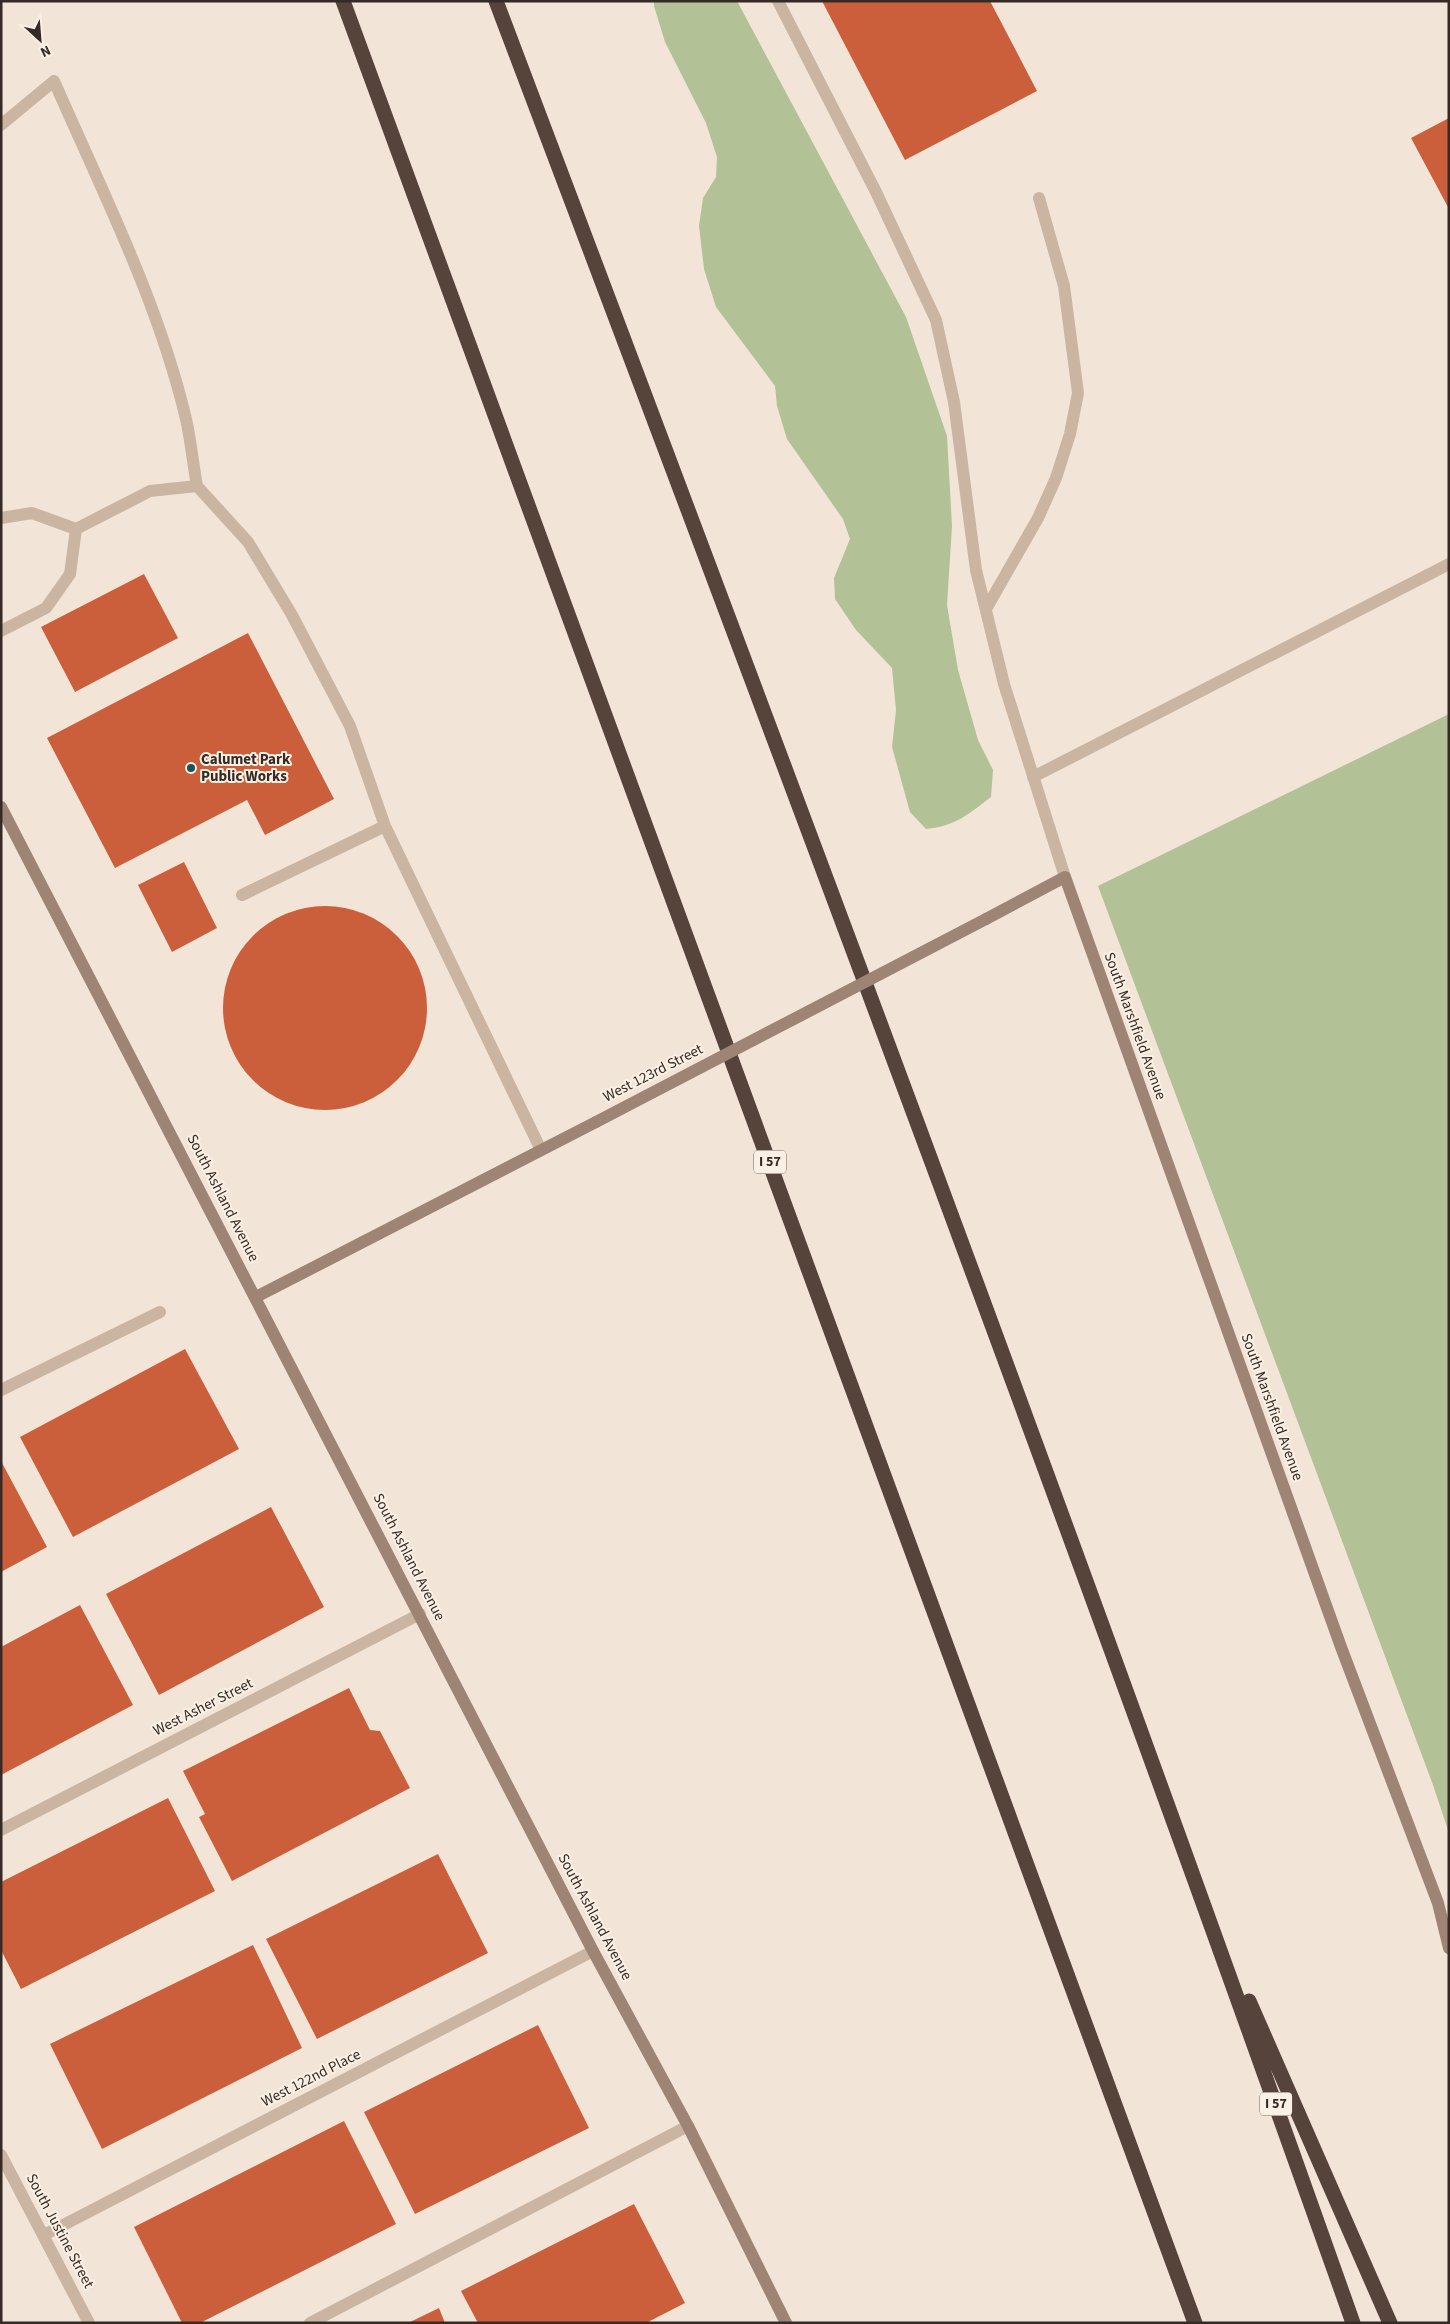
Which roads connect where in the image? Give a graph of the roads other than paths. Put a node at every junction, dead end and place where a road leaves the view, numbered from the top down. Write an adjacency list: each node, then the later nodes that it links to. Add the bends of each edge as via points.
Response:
1 (343, 1): 32 (highway, I 57)
2 (496, 1): 23 (highway, I 57, via 712,571)
3 (778, 1): 10 (street, via 876,192 936,320 954,402 976,570)
4 (1, 125): 6 (street, via 54,81 127,246 163,344 186,419)
5 (1039, 198): 10 (street, via 1064,286 1078,393 1070,434 1056,478 1038,518)
6 (197, 486): 8 (street, via 150,491); 14 (street, via 248,542 292,615 350,726)
7 (1, 518): 8 (street, via 32,513)
8 (76, 529): 11 (street, via 70,574 46,608)
9 (1449, 564): 12 (street)
10 (986, 609): 12 (street, via 1004,684)
11 (1, 632)
12 (1033, 777): 15 (street)
13 (1, 807): 18 (main road, South Ashland Avenue)
14 (385, 826): 16 (street); 17 (street)
15 (1065, 877): 17 (main road, West 123rd Street, bridge); 24 (main road, South Marshfield Avenue, via 1341,1647 1438,1903)
16 (242, 895)
17 (541, 1150): 18 (main road, West 123rd Street)
18 (256, 1297): 21 (main road, South Ashland Avenue)
19 (160, 1312): 20 (street)
20 (1, 1390)
21 (420, 1614): 22 (street, West Asher Street); 25 (main road, South Ashland Avenue)
22 (1, 1830)
23 (1198, 1885): 33 (highway, I 57); 34 (highway)
24 (1449, 1948)
25 (593, 1950): 26 (main road, South Ashland Avenue); 28 (street, West 122nd Place)
26 (688, 2126): 30 (street); 31 (main road, South Ashland Avenue)
27 (1, 2155): 28 (street, South Justine Street)
28 (44, 2235): 29 (street, South Justine Street)
29 (89, 2323)
30 (310, 2323)
31 (786, 2323)
32 (1195, 2323)
33 (1353, 2323)
34 (1390, 2323)

